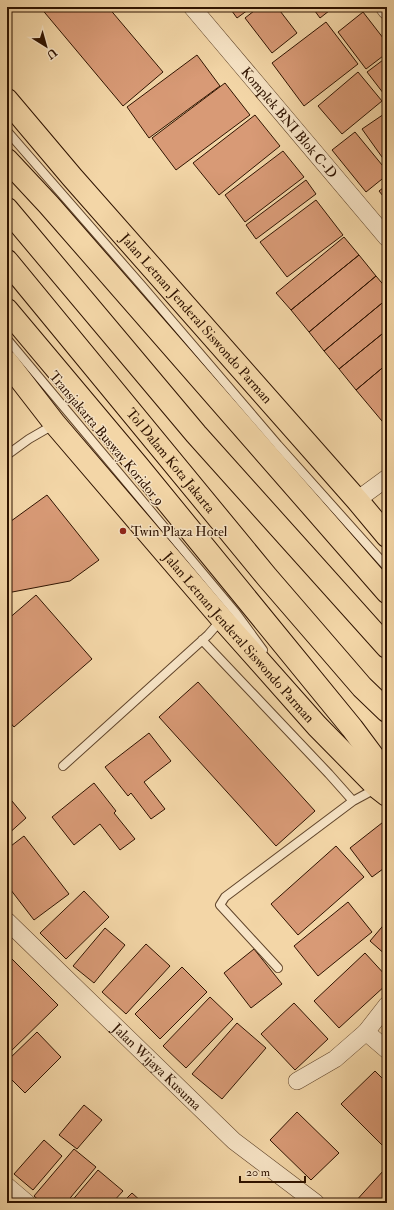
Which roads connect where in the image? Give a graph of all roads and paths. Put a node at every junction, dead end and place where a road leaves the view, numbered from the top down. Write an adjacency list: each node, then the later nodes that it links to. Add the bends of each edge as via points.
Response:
1 (192, 7): 8 (street, Komplek BNI Blok C-D)
2 (384, 7): 3 (street)
3 (387, 12)
4 (7, 100): 16 (highway, Jalan Letnan Jenderal Siswondo Parman)
5 (7, 131): 18 (lane, via 278,446)
6 (7, 160): 19 (highway)
7 (7, 209): 22 (highway, via 196,434)
8 (387, 238)
9 (7, 261): 23 (highway, Tol Dalam Kota Jakarta, via 267,577 362,687)
10 (7, 310): 26 (highway, via 352,728)
11 (7, 338): 24 (lane, Transjakarta Busway Koridor 9, via 236,613)
12 (9, 369): 13 (highway, Jalan Letnan Jenderal Siswondo Parman)
13 (55, 424): 14 (lane); 20 (highway, Jalan Letnan Jenderal Siswondo Parman)
14 (7, 455)
15 (383, 481): 16 (street)
16 (357, 500): 17 (highway, Jalan Letnan Jenderal Siswondo Parman)
17 (387, 536)
18 (387, 567)
19 (387, 592)
20 (222, 619): 21 (lane); 24 (highway, Jalan Letnan Jenderal Siswondo Parman)
21 (202, 640): 25 (lane); 27 (lane)
22 (387, 647)
23 (387, 711)
24 (317, 726): 26 (highway, Jalan Letnan Jenderal Siswondo Parman)
25 (63, 766)
26 (384, 786): 27 (lane)
27 (353, 801): 29 (lane, via 225,896 220,905)
28 (7, 921): 36 (street, Jalan Wijaya Kusuma, via 234,1141)
29 (278, 968)
30 (387, 1005): 31 (street)
31 (366, 1032): 32 (street); 33 (street, via 335,1059)
32 (387, 1050)
33 (296, 1081)
34 (7, 1186): 35 (street)
35 (27, 1203)
36 (316, 1203)

